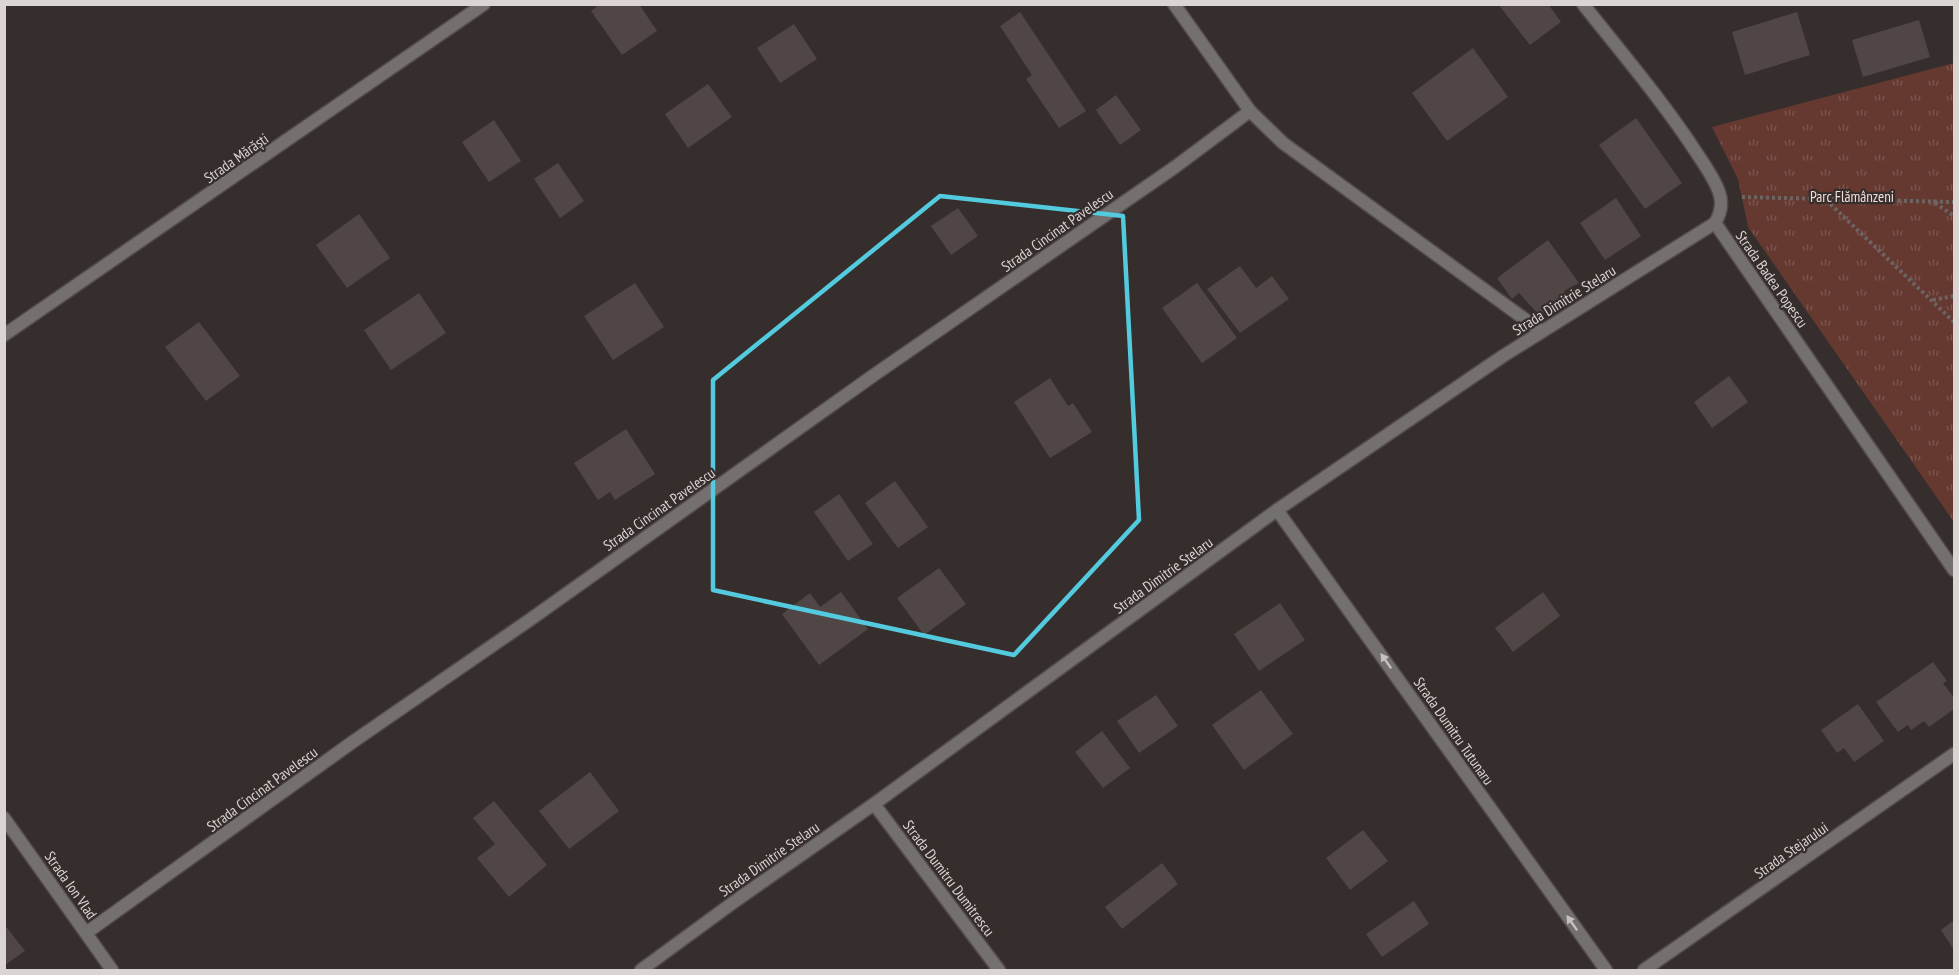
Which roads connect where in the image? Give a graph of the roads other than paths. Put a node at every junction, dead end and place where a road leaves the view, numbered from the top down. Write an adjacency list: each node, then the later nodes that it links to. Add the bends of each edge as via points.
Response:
1 (484, 4): 7 (street, Strada Mărăști)
2 (1174, 4): 4 (street)
3 (1583, 4): 5 (street, Strada Badea Popescu, via 1684,134 1719,191 1720,213)
4 (1250, 111): 6 (street, via 1283,143); 13 (street, Strada Cincinat Pavelescu)
5 (1715, 223): 6 (street, Strada Dimitrie Stelaru); 9 (street, Strada Badea Popescu)
6 (1541, 331): 8 (street, Strada Dimitrie Stelaru)
7 (4, 335)
8 (1278, 510): 11 (street, Strada Dimitrie Stelaru); 17 (street, Strada Dumitru Tutunaru, one-way to 8)
9 (1954, 570)
10 (1954, 754): 18 (street, Strada Stejarului)
11 (874, 804): 15 (street, Strada Dimitrie Stelaru); 16 (street, Strada Dumitru Dumitrescu)
12 (4, 818): 13 (street, Strada Ion Vlad)
13 (86, 933): 14 (street, Strada Ion Vlad)
14 (112, 970)
15 (641, 970)
16 (999, 970)
17 (1606, 970)
18 (1644, 970)

